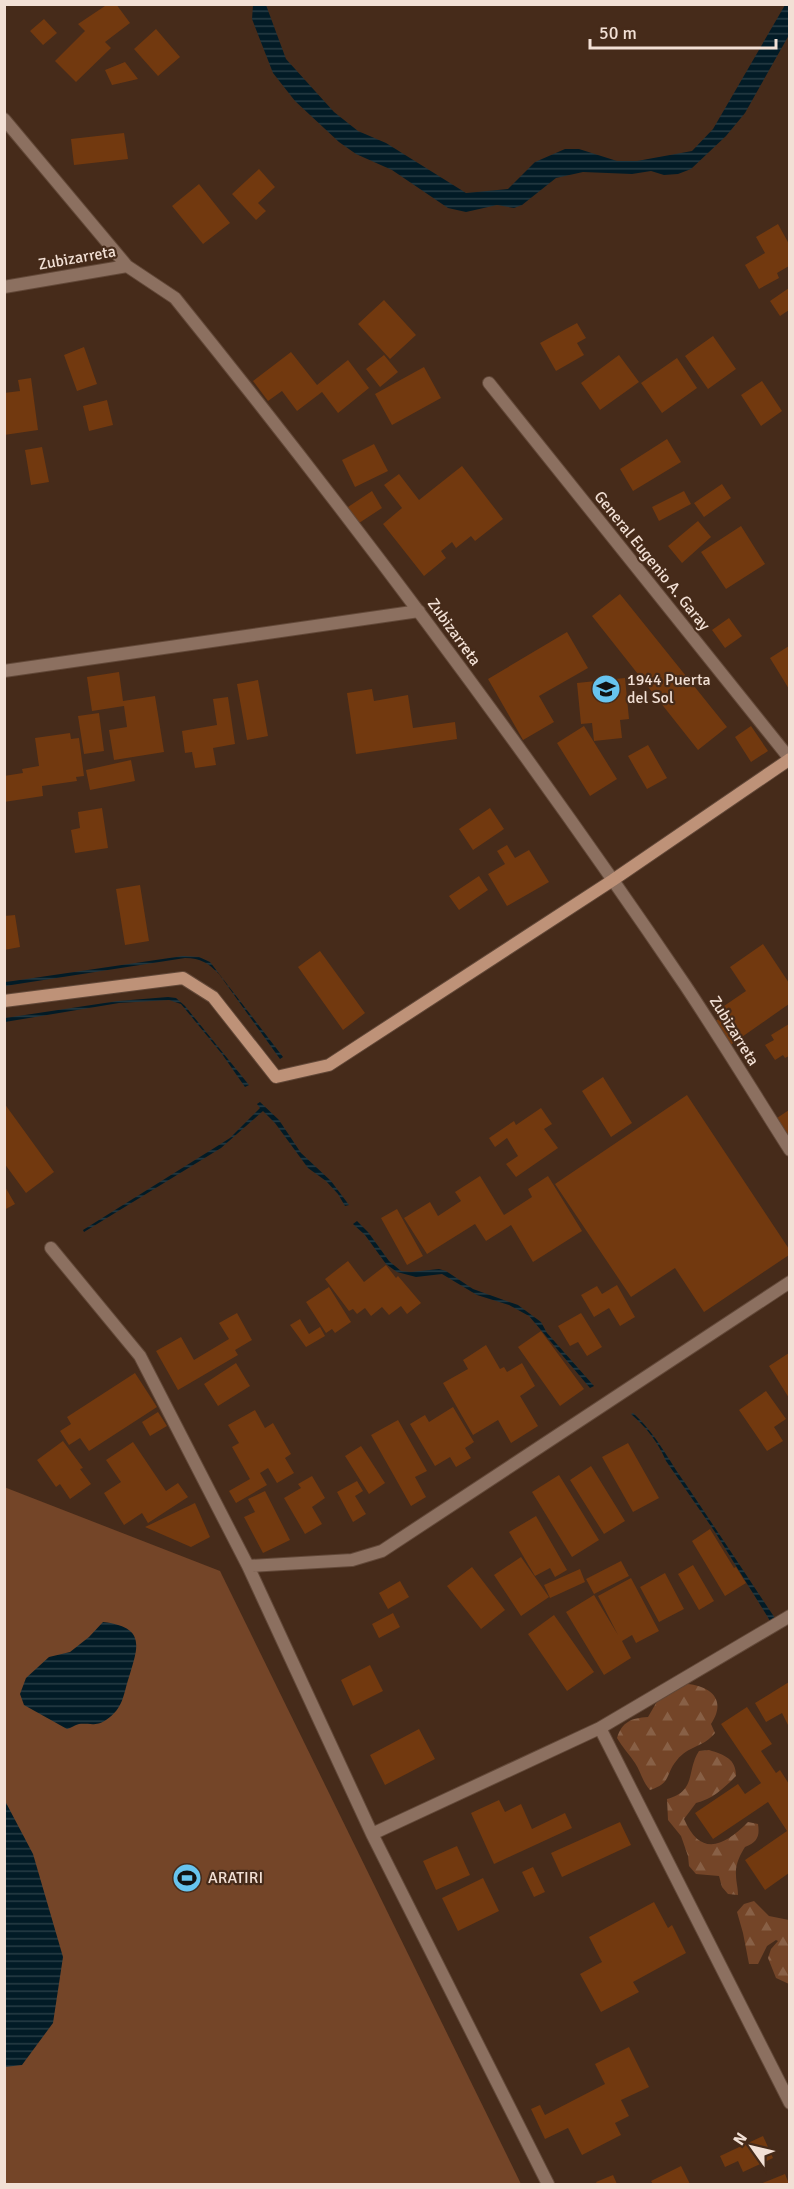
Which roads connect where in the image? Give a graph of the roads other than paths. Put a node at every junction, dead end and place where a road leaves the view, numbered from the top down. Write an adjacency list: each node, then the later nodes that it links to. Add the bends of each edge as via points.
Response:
1 (4, 119): 2 (street)
2 (128, 266): 3 (street, Zubizarreta); 5 (street, Zubizarreta, via 175,298)
3 (4, 287)
4 (489, 383): 7 (street, General Eugenio A. Garay)
5 (419, 611): 6 (street); 8 (street, Zubizarreta)
6 (4, 671)
7 (789, 759): 8 (street)
8 (613, 880): 9 (street, via 329,1065 276,1077 213,997 183,978); 10 (street, Zubizarreta, via 687,988)
9 (4, 1001)
10 (789, 1150)
11 (51, 1248): 13 (street, via 140,1356)
12 (789, 1282): 13 (street, via 382,1551 352,1560)
13 (248, 1566): 16 (street)
14 (789, 1616): 15 (street)
15 (600, 1728): 16 (street); 17 (street)
16 (372, 1834): 18 (street)
17 (789, 2103)
18 (549, 2184)

